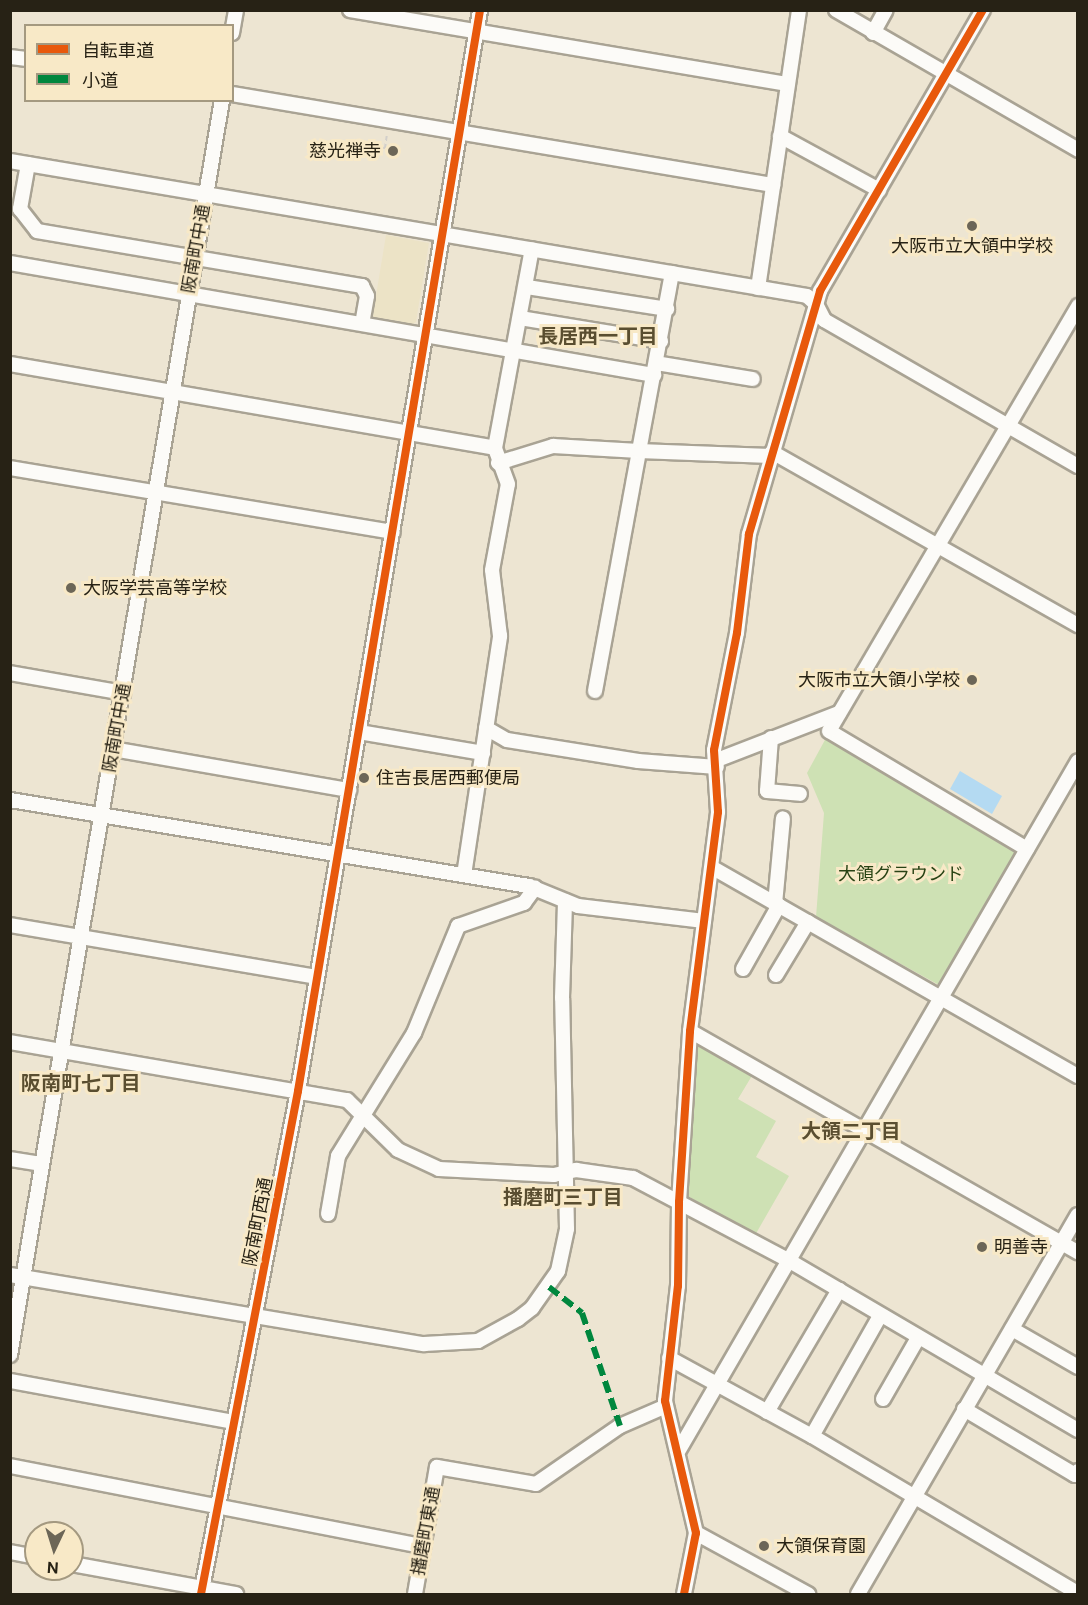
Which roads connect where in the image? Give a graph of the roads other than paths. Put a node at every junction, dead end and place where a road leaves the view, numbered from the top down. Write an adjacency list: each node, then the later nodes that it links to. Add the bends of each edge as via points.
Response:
1 (350, 10): 7 (street)
2 (480, 10): 7 (street, 阪南町西通)
3 (799, 10): 10 (street)
4 (836, 10): 8 (street)
5 (886, 10): 8 (street)
6 (983, 10): 9 (street)
7 (474, 31): 10 (street); 13 (street, 阪南町西通)
8 (873, 33): 9 (street)
9 (947, 75): 15 (street); 19 (street)
10 (788, 84): 14 (street)
11 (234, 94): 13 (street)
12 (222, 102): 20 (street, 阪南町中通)
13 (458, 132): 18 (street); 21 (street, 阪南町西通)
14 (780, 136): 18 (street); 19 (street)
15 (1077, 150)
16 (10, 161): 17 (street)
17 (28, 164): 20 (street); 23 (street, via 20,209 37,231)
18 (772, 185): 27 (street)
19 (879, 189): 29 (street)
20 (206, 194): 21 (street); 23 (street, 阪南町中通)
21 (441, 234): 22 (street); 34 (street, 阪南町西通)
22 (532, 249): 25 (street); 26 (street)
23 (195, 258): 28 (street, 阪南町中通); 33 (street, via 362,286 367,296)
24 (10, 263): 28 (street)
25 (672, 273): 27 (street); 31 (street)
26 (526, 287): 31 (street); 32 (street)
27 (758, 288): 29 (street, via 807,296)
28 (188, 295): 33 (street); 40 (street, 阪南町中通)
29 (816, 303): 41 (street, via 824,320); 45 (street)
30 (1077, 306): 41 (street)
31 (667, 309): 35 (street)
32 (520, 318): 35 (street); 36 (street)
33 (362, 324): 34 (street)
34 (424, 334): 36 (street); 42 (street, 阪南町西通)
35 (661, 341): 38 (street)
36 (513, 350): 38 (street); 43 (street)
37 (10, 364): 40 (street)
38 (655, 369): 39 (street); 44 (street)
39 (753, 379)
40 (174, 393): 42 (street); 49 (street, 阪南町中通)
41 (1006, 426): 47 (street); 51 (street)
42 (408, 434): 43 (street); 50 (street, 阪南町西通)
43 (495, 448): 46 (street)
44 (639, 451): 45 (street); 46 (street, via 554,446); 54 (street)
45 (771, 454): 51 (street); 63 (street, via 745,551 737,633 714,750)
46 (498, 463): 57 (street, via 508,484 492,570 500,636)
47 (1077, 466)
48 (10, 468): 49 (street)
49 (156, 494): 50 (street); 55 (street, 阪南町中通)
50 (393, 532): 58 (street, 阪南町西通)
51 (937, 544): 52 (street); 56 (street)
52 (1077, 626)
53 (10, 673): 55 (street)
54 (595, 691)
55 (123, 693): 60 (street, 阪南町中通)
56 (839, 712): 59 (street); 69 (street, via 829,731)
57 (486, 728): 61 (street); 63 (street, via 507,740 638,761)
58 (358, 732): 61 (street); 64 (street, 阪南町西通)
59 (771, 738): 63 (street); 65 (street, via 767,791)
60 (113, 749): 64 (street); 67 (street, 阪南町中通)
61 (483, 753): 72 (street)
62 (1077, 760): 69 (street)
63 (717, 764): 71 (street)
64 (349, 790): 70 (street, 阪南町西通)
65 (800, 794)
66 (10, 800): 67 (street)
67 (102, 815): 70 (street); 79 (street, 阪南町中通)
68 (783, 818): 75 (street)
69 (1027, 849): 83 (street)
70 (338, 854): 72 (street); 82 (street, 阪南町西通)
71 (713, 868): 75 (street); 76 (street)
72 (464, 875): 73 (street)
73 (535, 888): 74 (street); 89 (street, via 524,903 458,926 414,1033)
74 (565, 901): 76 (street, via 595,909); 93 (street, via 562,998)
75 (777, 904): 77 (street); 80 (street)
76 (704, 921): 84 (street)
77 (808, 922): 81 (street); 83 (street)
78 (10, 925): 79 (street)
79 (82, 938): 82 (street); 86 (street, 阪南町中通)
80 (743, 969)
81 (776, 975)
82 (317, 977): 88 (street, 阪南町西通)
83 (939, 996): 87 (street); 90 (street)
84 (690, 1031): 90 (street); 94 (street)
85 (10, 1042): 86 (street)
86 (62, 1051): 88 (street); 92 (street, 阪南町中通)
87 (1077, 1076)
88 (298, 1091): 89 (street, via 347,1100); 103 (street, 阪南町西通)
89 (365, 1118): 93 (street, via 398,1150 439,1169 554,1175); 95 (street, via 338,1156)
90 (861, 1130): 97 (street); 99 (street)
91 (10, 1159): 92 (street)
92 (42, 1164): 100 (street, 阪南町中通)
93 (568, 1169): 94 (street, via 633,1178); 103 (street, via 567,1229 558,1271 532,1308 496,1334 478,1341 433,1345)
94 (679, 1202): 99 (street); 107 (street, via 678,1286)
95 (328, 1214)
96 (1077, 1215): 97 (street)
97 (1062, 1243): 98 (street); 104 (street)
98 (1077, 1252)
99 (788, 1260): 101 (street); 111 (street)
100 (16, 1276): 103 (street); 106 (street, 阪南町中通)
101 (839, 1290): 102 (street); 115 (street)
102 (880, 1316): 105 (street); 118 (street)
103 (255, 1317): 116 (street, 阪南町西通)
104 (1012, 1329): 108 (street); 109 (street)
105 (918, 1338): 109 (street); 112 (street)
106 (10, 1355)
107 (669, 1358): 111 (street); 113 (street)
108 (1077, 1367)
109 (984, 1376): 114 (street); 117 (street)
110 (10, 1380): 116 (street)
111 (716, 1382): 115 (street); 119 (street)
112 (883, 1400)
113 (666, 1406): 119 (street); 125 (street, 播磨町東通, via 620,1426 536,1484 437,1467)
114 (964, 1409): 121 (street, via 1075,1475); 122 (street)
115 (768, 1412): 118 (street)
116 (234, 1422): 123 (street, 阪南町西通)
117 (1077, 1430)
118 (812, 1436): 122 (street)
119 (679, 1450): 124 (street)
120 (10, 1466): 123 (street)
121 (1077, 1471)
122 (912, 1497): 128 (street); 133 (street)
123 (218, 1506): 125 (street); 127 (street, 阪南町西通)
124 (696, 1533): 131 (street); 132 (street)
125 (423, 1545): 130 (street, 播磨町東通)
126 (84, 1566): 127 (street)
127 (202, 1591): 129 (street)
128 (1077, 1593)
129 (236, 1594)
130 (415, 1594)
131 (684, 1594)
132 (808, 1594)
133 (858, 1594)

